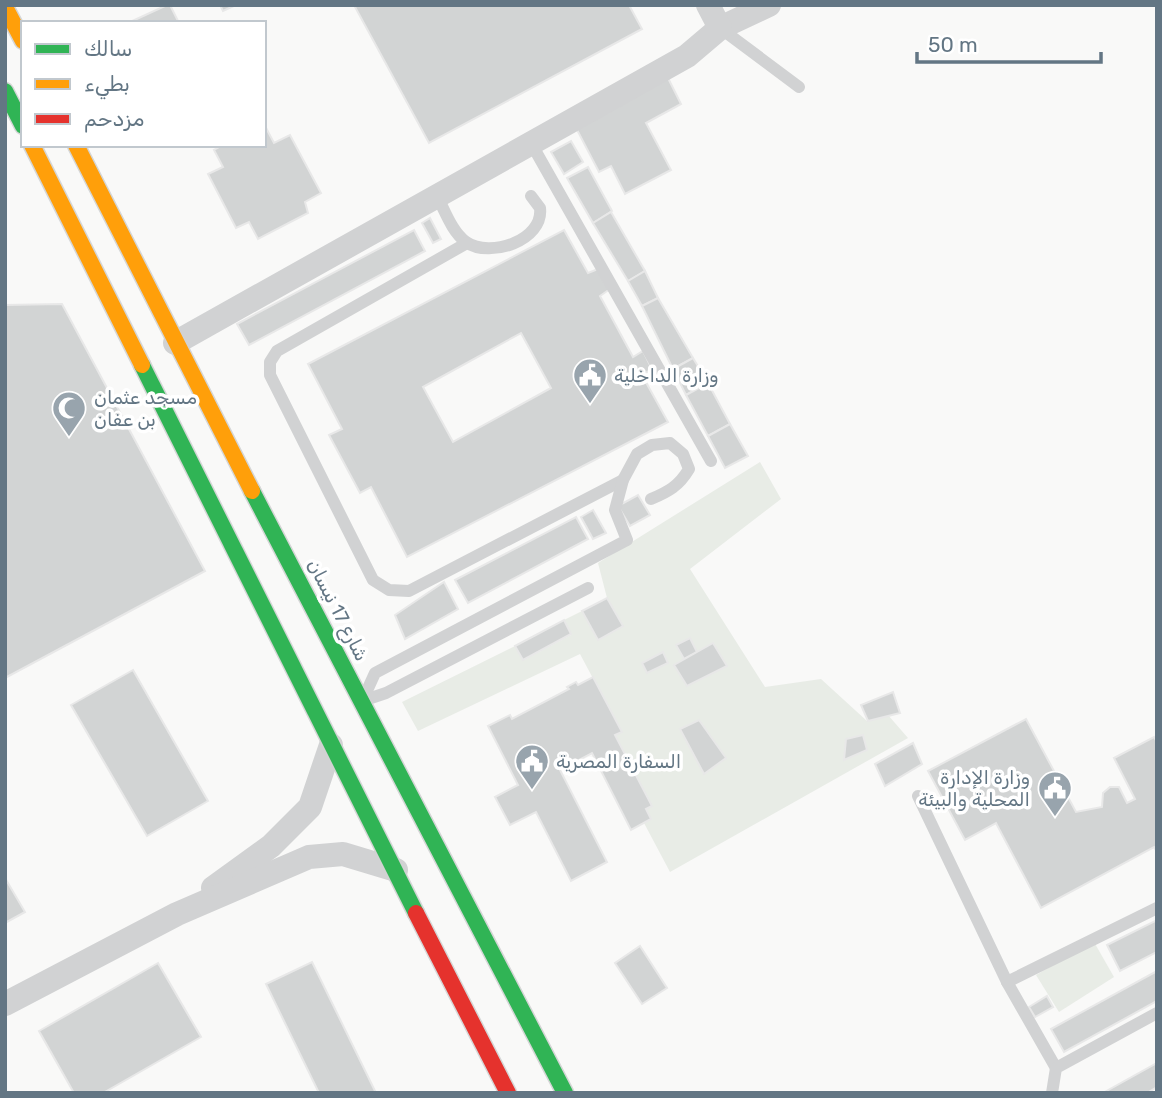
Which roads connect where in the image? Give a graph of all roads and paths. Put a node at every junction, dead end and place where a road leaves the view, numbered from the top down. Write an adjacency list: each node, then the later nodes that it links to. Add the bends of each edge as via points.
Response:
1 (22, 5): 5 (main road)
2 (708, 5): 6 (street)
3 (769, 5): 6 (street)
4 (5, 7): 7 (main road)
5 (30, 21)
6 (720, 28): 8 (lane); 11 (street, via 687,56)
7 (21, 37)
8 (799, 87)
9 (8, 98): 10 (main road)
10 (21, 122)
11 (531, 143): 14 (street); 18 (lane)
12 (33, 147): 27 (main road)
13 (77, 147): 17 (main road, شارع 17 نيسان)
14 (437, 196): 16 (lane); 17 (street)
15 (531, 196): 16 (lane, via 541,216 534,230 496,249)
16 (467, 243): 19 (lane, via 277,351 270,362 271,375 373,580 389,590 408,591)
17 (175, 343): 22 (main road, شارع 17 نيسان)
18 (710, 461)
19 (623, 480): 20 (lane, via 637,454 652,445 670,443 683,454 689,469 681,483); 25 (lane, via 615,510 627,540)
20 (651, 499)
21 (587, 588): 26 (lane, via 386,693)
22 (330, 641): 23 (lane); 26 (main road, شارع 17 نيسان)
23 (353, 657)
24 (364, 665): 25 (lane)
25 (375, 673): 26 (lane)
26 (362, 701): 37 (main road, شارع 17 نيسان)
27 (331, 745): 29 (main road); 31 (street, via 310,807 271,846)
28 (918, 796): 32 (lane)
29 (396, 870): 31 (street, via 343,854 309,857); 36 (main road)
30 (1157, 908): 32 (lane)
31 (177, 914): 33 (street)
32 (1007, 982): 35 (lane)
33 (5, 1004)
34 (1157, 1013): 35 (lane)
35 (1056, 1068): 38 (lane)
36 (508, 1093)
37 (565, 1093)
38 (1052, 1093)

